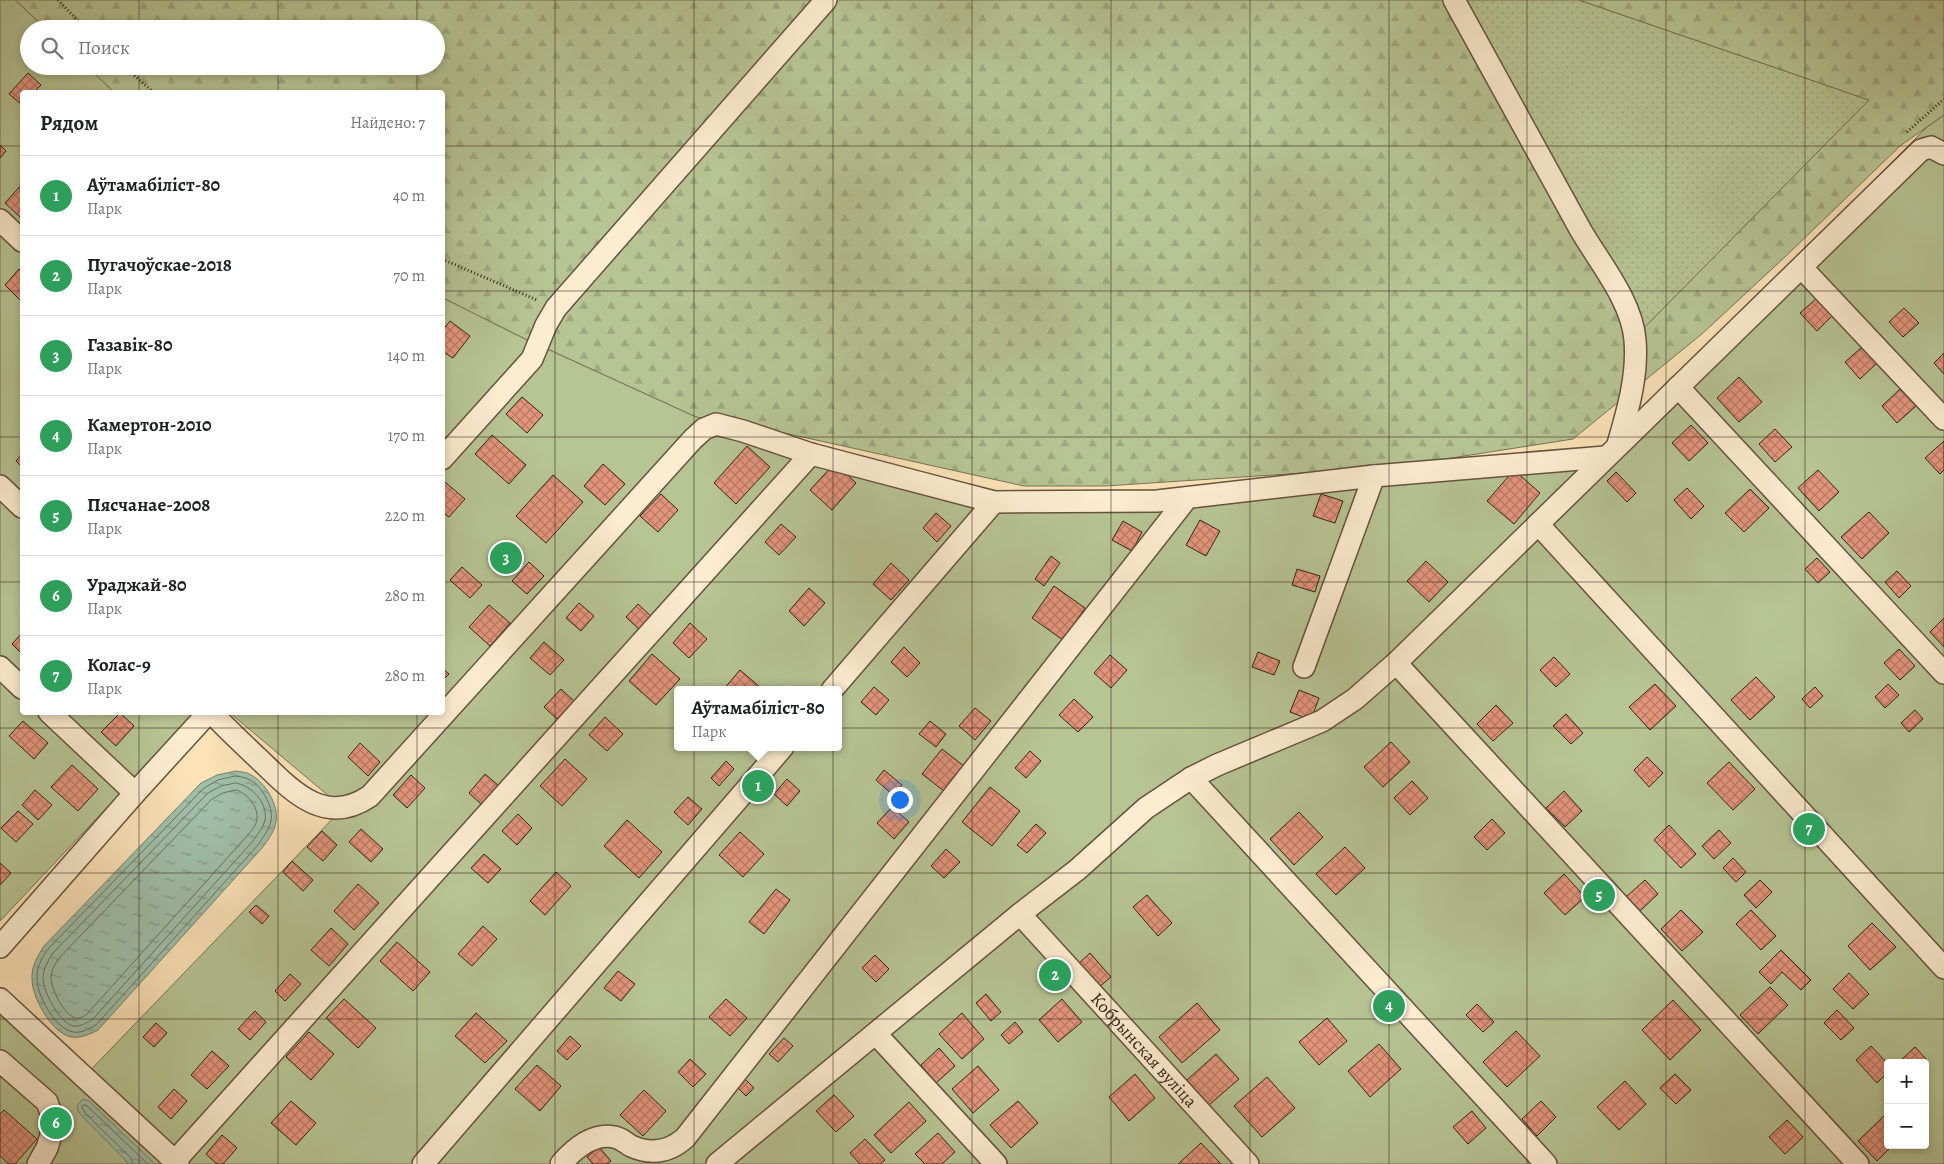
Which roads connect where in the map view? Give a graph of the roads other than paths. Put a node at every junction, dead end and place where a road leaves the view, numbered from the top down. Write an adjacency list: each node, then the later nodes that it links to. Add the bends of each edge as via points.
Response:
1 (826, 0): 11 (lane, via 556,308 532,359)
2 (1454, 0): 9 (lane, via 1627,308 1636,339 1635,367 1630,402)
3 (1944, 154): 6 (lane, via 1931,146 1921,150)
4 (0, 220): 5 (lane)
5 (20, 239)
6 (1802, 268): 7 (lane); 8 (lane)
7 (1678, 387): 9 (lane); 21 (lane)
8 (1944, 419)
9 (1611, 451): 12 (lane); 17 (lane)
10 (812, 454): 15 (lane); 24 (lane, via 716,424 704,429); 39 (lane)
11 (445, 456)
12 (1374, 476): 14 (lane); 20 (lane)
13 (0, 486): 16 (lane)
14 (1187, 498): 15 (lane); 42 (lane, via 685,1138 670,1148 650,1152 615,1137 594,1139 579,1147)
15 (994, 502): 23 (lane)
16 (20, 506)
17 (1538, 524): 18 (lane); 34 (lane)
18 (1396, 662): 30 (lane, via 1355,699 1322,721); 46 (lane)
19 (0, 667): 22 (lane)
20 (1304, 667)
21 (1944, 673)
22 (20, 686)
23 (835, 686)
24 (445, 714)
25 (52, 715): 31 (lane)
26 (207, 715): 31 (lane)
27 (213, 715): 28 (lane, via 288,786 313,804 339,808 350,807 370,796)
28 (444, 715)
29 (780, 751): 41 (lane)
30 (1192, 778): 32 (lane, via 1146,808 1077,870); 45 (lane)
31 (135, 793): 33 (lane)
32 (1020, 914): 36 (lane); 44 (lane, Кобрынская вуліца)
33 (3, 937)
34 (1944, 968)
35 (0, 999): 39 (lane)
36 (876, 1034): 38 (lane); 43 (lane)
37 (0, 1061): 40 (lane, via 47,1102 53,1128 48,1148)
38 (725, 1162)
39 (176, 1163)
40 (38, 1164)
41 (423, 1164)
42 (561, 1164)
43 (996, 1164)
44 (1248, 1164)
45 (1546, 1164)
46 (1858, 1164)

